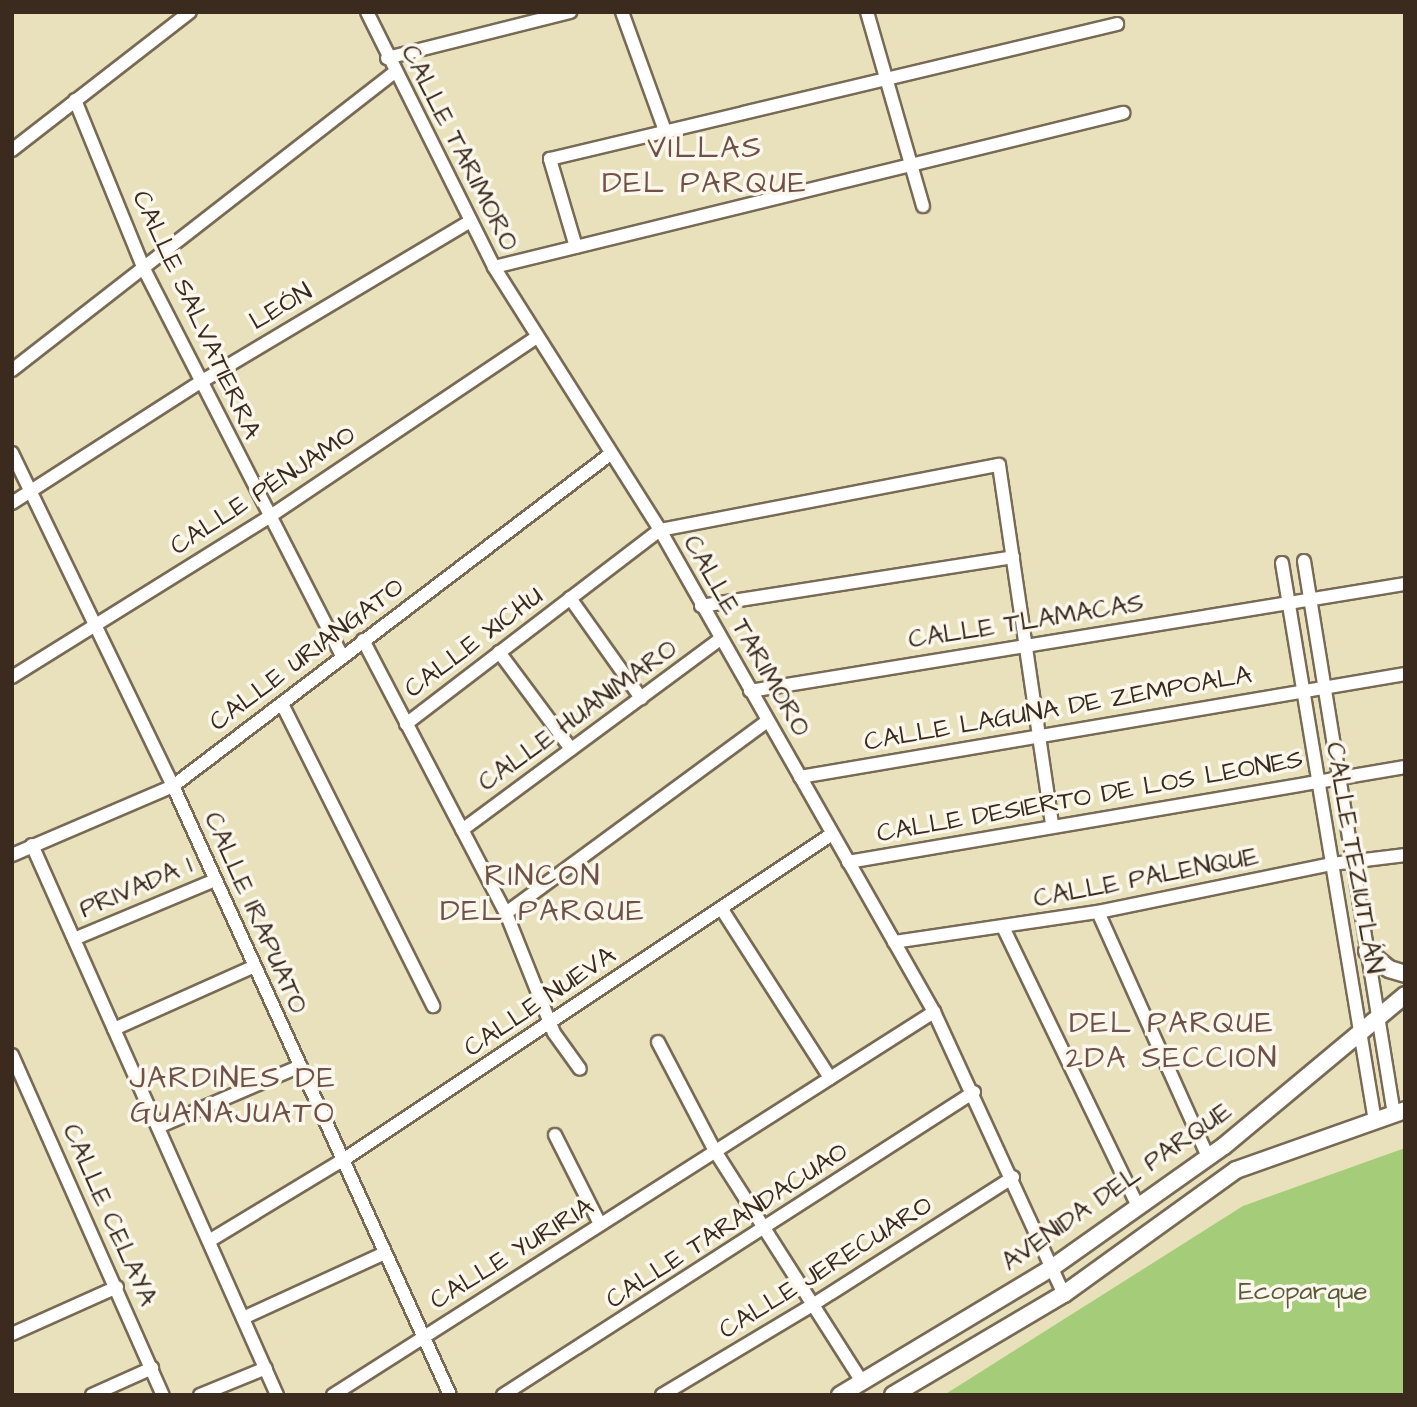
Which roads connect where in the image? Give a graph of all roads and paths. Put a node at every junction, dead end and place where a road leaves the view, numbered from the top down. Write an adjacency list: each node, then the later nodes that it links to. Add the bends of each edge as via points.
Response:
1 (190, 12): 10 (street)
2 (367, 12): 7 (street, CALLE TARIMORO)
3 (570, 12): 7 (street)
4 (622, 12): 12 (street)
5 (867, 12): 9 (street)
6 (1116, 24): 9 (street)
7 (387, 58): 8 (street, CALLE TARIMORO)
8 (395, 72): 16 (street, CALLE TARIMORO); 18 (street)
9 (887, 76): 12 (street); 14 (street)
10 (75, 100): 13 (street); 18 (street, CALLE SALVATIERRA)
11 (1123, 113): 14 (street)
12 (665, 131): 17 (street, via 550,159)
13 (12, 150)
14 (913, 167): 15 (street); 17 (street)
15 (923, 206)
16 (469, 222): 19 (street, CALLE TARIMORO); 22 (street, LEÓN)
17 (576, 247): 19 (street)
18 (143, 267): 21 (street); 22 (street, CALLE SALVATIERRA)
19 (494, 267): 20 (street, CALLE TARIMORO)
20 (535, 338): 24 (street, CALLE TARIMORO); 27 (street, CALLE PÉNJAMO)
21 (12, 370)
22 (199, 383): 25 (street, LEÓN); 27 (street, CALLE SALVATIERRA)
23 (12, 453): 25 (street, CALLE IRAPUATO)
24 (608, 455): 28 (street, CALLE TARIMORO); 39 (street, CALLE URIANGATO)
25 (31, 492): 26 (street, LEÓN); 37 (street, CALLE IRAPUATO)
26 (12, 503)
27 (269, 517): 37 (street, CALLE PÉNJAMO); 42 (street, CALLE SALVATIERRA)
28 (660, 530): 29 (street, via 999,465); 33 (street, CALLE XICHU); 36 (street, CALLE TARIMORO)
29 (1013, 557): 36 (street); 40 (street)
30 (1304, 561): 34 (street, CALLE TEZIUTLÁN)
31 (1282, 563): 35 (street, CALLE TEZIUTLÁN)
32 (1405, 584): 34 (street, CALLE TLAMACAS)
33 (570, 598): 41 (street, CALLE XICHU); 48 (street, CALLE XICHU)
34 (1311, 599): 35 (street, CALLE TLAMACAS); 45 (street, CALLE TEZIUTLÁN)
35 (1289, 603): 40 (street, CALLE TLAMACAS); 46 (street, CALLE TEZIUTLÁN)
36 (701, 606): 38 (street, CALLE TARIMORO)
37 (96, 625): 44 (street, CALLE PÉNJAMO); 58 (street, CALLE IRAPUATO)
38 (720, 639): 47 (street, CALLE TARIMORO); 48 (street, CALLE HUANIMARO)
39 (363, 640): 42 (street, CALLE URIANGATO); 51 (street)
40 (1026, 646): 47 (street, CALLE TLAMACAS); 52 (street)
41 (499, 652): 51 (street, CALLE XICHU); 53 (street)
42 (342, 656): 49 (street, CALLE URIANGATO)
43 (1405, 674): 45 (street, CALLE LAGUNA DE ZEMPOALA)
44 (12, 677)
45 (1325, 685): 46 (street, CALLE LAGUNA DE ZEMPOALA); 56 (street, CALLE TEZIUTLÁN)
46 (1303, 689): 52 (street, CALLE LAGUNA DE ZEMPOALA); 57 (street, CALLE TEZIUTLÁN)
47 (750, 691): 50 (street, CALLE TARIMORO)
48 (641, 698): 53 (street, CALLE HUANIMARO)
49 (282, 704): 58 (street, CALLE URIANGATO); 79 (street)
50 (767, 721): 55 (street, CALLE TARIMORO); 71 (street)
51 (406, 724): 60 (street)
52 (1039, 736): 55 (street, CALLE LAGUNA DE ZEMPOALA); 59 (street)
53 (571, 749): 60 (street, CALLE HUANIMARO)
54 (1405, 767): 56 (street, CALLE DESIERTO DE LOS LEONES)
55 (800, 777): 61 (street, CALLE TARIMORO)
56 (1339, 777): 57 (street, CALLE DESIERTO DE LOS LEONES); 65 (street, CALLE TEZIUTLÁN)
57 (1317, 780): 59 (street, CALLE DESIERTO DE LOS LEONES); 67 (street, CALLE TEZIUTLÁN)
58 (173, 786): 62 (street, CALLE URIANGATO); 68 (street, CALLE IRAPUATO)
59 (1052, 827): 66 (street, CALLE DESIERTO DE LOS LEONES)
60 (462, 830): 71 (street)
61 (832, 834): 66 (street, CALLE TARIMORO); 69 (street, CALLE NUEVA)
62 (32, 845): 63 (street, CALLE URIANGATO); 73 (street)
63 (12, 855)
64 (1405, 855): 65 (street, CALLE PALENQUE)
65 (1353, 861): 67 (street, CALLE PALENQUE); 75 (street, CALLE TEZIUTLÁN)
66 (848, 862): 74 (street, CALLE TARIMORO)
67 (1332, 864): 70 (street, CALLE PALENQUE); 84 (street, CALLE TEZIUTLÁN)
68 (215, 880): 73 (street, PRIVADA 1); 76 (street, CALLE IRAPUATO)
69 (721, 908): 82 (street, CALLE NUEVA); 89 (street)
70 (1098, 912): 72 (street, CALLE PALENQUE); 96 (street)
71 (506, 913): 82 (street)
72 (1003, 927): 74 (street, CALLE PALENQUE); 99 (street)
73 (74, 939): 83 (street)
74 (894, 942): 80 (street, CALLE TARIMORO)
75 (1367, 951): 77 (street, via 1389,969); 81 (street, CALLE TEZIUTLÁN)
76 (255, 966): 83 (street); 87 (street, CALLE IRAPUATO)
77 (1405, 974)
78 (1405, 995): 81 (street, AVENIDA DEL PARQUE)
79 (433, 1006)
80 (934, 1012): 89 (street, CALLE YURIRIA); 90 (street, CALLE TARIMORO)
81 (1378, 1017): 84 (street, AVENIDA DEL PARQUE); 91 (street, CALLE TEZIUTLÁN)
82 (550, 1022): 88 (street); 97 (street, CALLE NUEVA)
83 (114, 1029): 93 (street)
84 (1360, 1032): 92 (street, CALLE TEZIUTLÁN); 96 (street, AVENIDA DEL PARQUE)
85 (658, 1042): 95 (street)
86 (12, 1055): 105 (street, CALLE CELAYA)
87 (300, 1066): 93 (street); 97 (street, CALLE IRAPUATO)
88 (580, 1069)
89 (830, 1078): 95 (street, CALLE YURIRIA)
90 (974, 1092): 98 (street, CALLE TARIMORO); 101 (street, CALLE TARANDACUAO)
91 (1399, 1112): 92 (street, AVENIDA DEL PARQUE)
92 (1375, 1121): 106 (street, AVENIDA DEL PARQUE, via 1236,1170)
93 (158, 1127): 102 (street)
94 (555, 1135): 100 (street)
95 (715, 1151): 100 (street, CALLE YURIRIA); 101 (street)
96 (1208, 1157): 99 (street, AVENIDA DEL PARQUE)
97 (343, 1160): 102 (street, CALLE NUEVA); 103 (street, CALLE IRAPUATO)
98 (1013, 1177): 104 (street, CALLE TARIMORO); 107 (street, CALLE JERECUARO)
99 (1138, 1206): 104 (street, AVENIDA DEL PARQUE)
100 (600, 1224): 110 (street, CALLE YURIRIA)
101 (767, 1228): 107 (street); 120 (street, CALLE TARANDACUAO)
102 (209, 1241): 108 (street)
103 (385, 1254): 108 (street); 110 (street, CALLE IRAPUATO)
104 (1053, 1267): 106 (street, CALLE TARIMORO); 113 (street, AVENIDA DEL PARQUE)
105 (117, 1287): 109 (street); 111 (street, CALLE CELAYA)
106 (1064, 1294): 123 (street, AVENIDA DEL PARQUE)
107 (814, 1304): 113 (street); 121 (street, CALLE JERECUARO)
108 (243, 1318): 112 (street)
109 (12, 1334)
110 (423, 1337): 118 (street, CALLE YURIRIA); 119 (street, CALLE IRAPUATO)
111 (152, 1368): 114 (street); 115 (street, CALLE CELAYA)
112 (266, 1368): 116 (street); 117 (street)
113 (862, 1382): 122 (street, AVENIDA DEL PARQUE)
114 (92, 1395)
115 (163, 1395)
116 (200, 1395)
117 (277, 1395)
118 (333, 1395)
119 (450, 1395)
120 (503, 1395)
121 (662, 1395)
122 (840, 1395)
123 (893, 1395)

